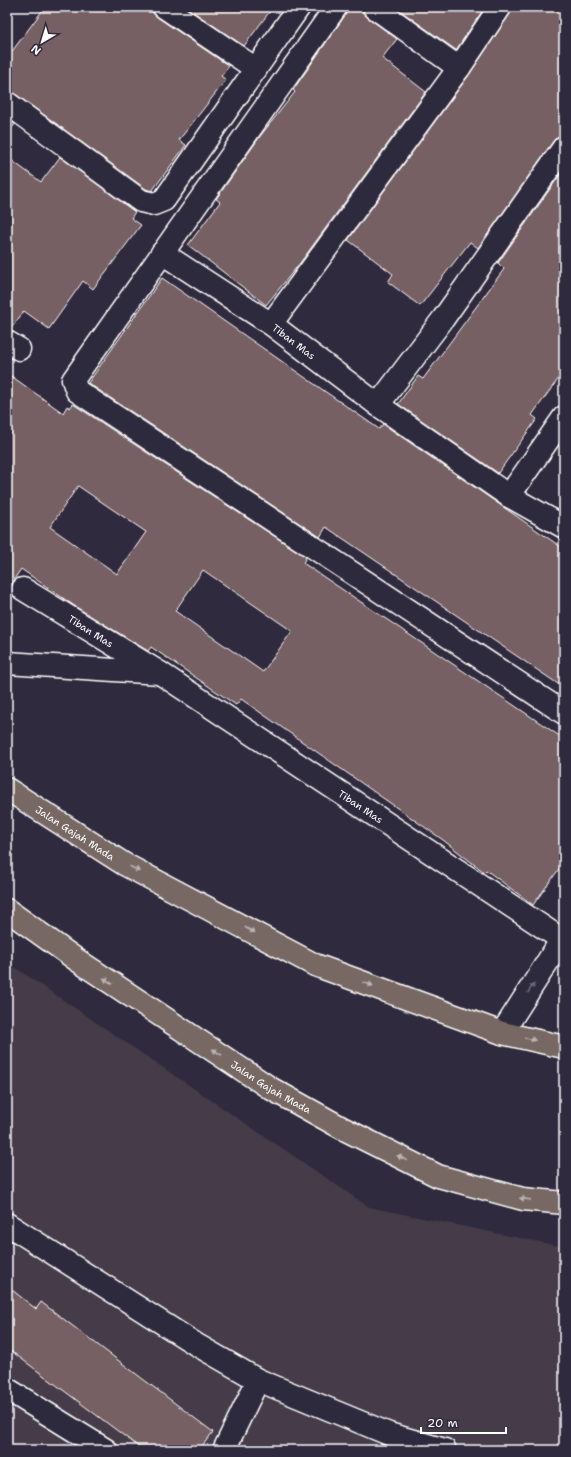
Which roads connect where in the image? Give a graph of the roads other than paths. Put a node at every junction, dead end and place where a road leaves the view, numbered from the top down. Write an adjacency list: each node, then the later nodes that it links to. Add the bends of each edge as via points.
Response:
1 (164, 7): 6 (street)
2 (299, 7): 6 (street)
3 (336, 7): 10 (street)
4 (374, 7): 7 (street)
5 (500, 7): 7 (street)
6 (256, 68): 8 (street, via 164,200 154,204 141,201)
7 (459, 68): 11 (street)
8 (7, 103)
9 (564, 147): 12 (street, via 443,319)
10 (162, 252): 11 (street, Tiban Mas); 19 (street, via 72,380 77,391)
11 (271, 324): 12 (street, Tiban Mas)
12 (378, 405): 14 (street, Tiban Mas)
13 (564, 417): 14 (street)
14 (509, 496): 15 (street, Tiban Mas)
15 (564, 527)
16 (23, 589): 18 (street, Tiban Mas)
17 (7, 663): 18 (street, Tiban Mas)
18 (160, 673): 22 (street, Tiban Mas)
19 (564, 713)
20 (7, 789): 23 (highway, Jalan Gajah Mada, one-way to 23, via 124,864 315,965)
21 (7, 910): 25 (highway, Jalan Gajah Mada, one-way to 21, via 523,1199 438,1176 342,1128 270,1088 77,960)
22 (563, 939): 23 (street, Tiban Mas, one-way to 22)
23 (502, 1032): 24 (highway, Jalan Gajah Mada, one-way to 24)
24 (564, 1047)
25 (564, 1203)
26 (7, 1224): 27 (street)
27 (258, 1380): 30 (street); 31 (street, via 389,1434)
28 (7, 1389): 29 (street)
29 (106, 1450)
30 (224, 1450)
31 (445, 1450)

